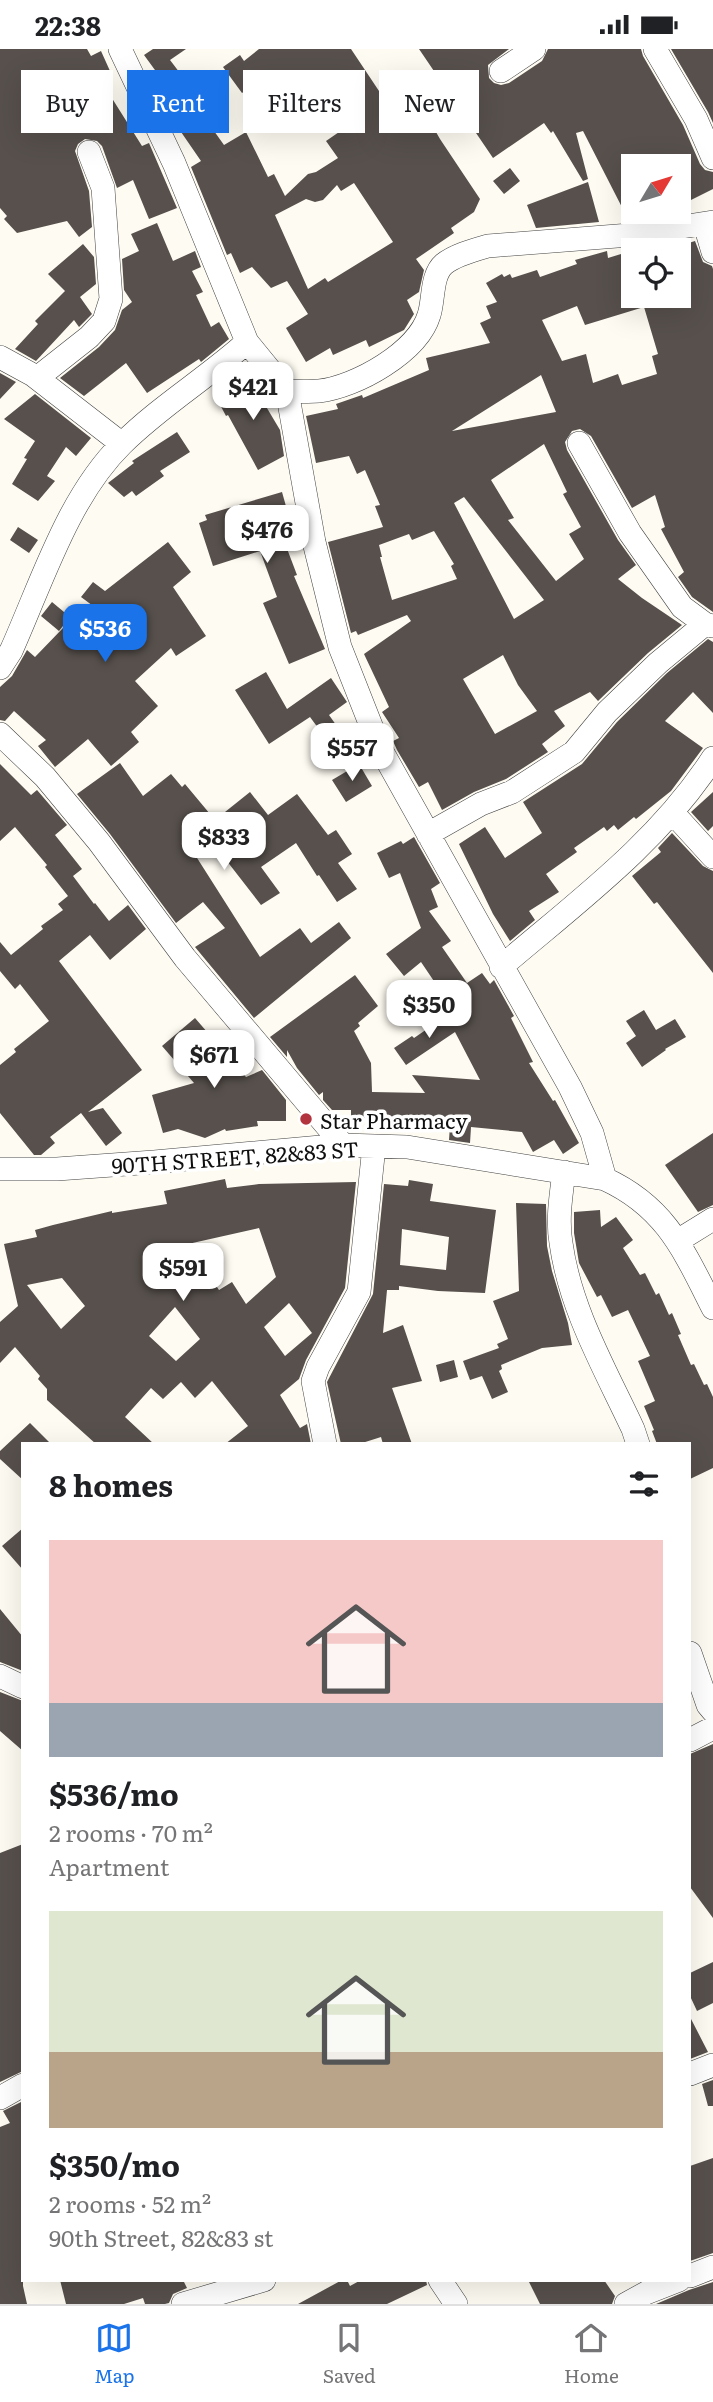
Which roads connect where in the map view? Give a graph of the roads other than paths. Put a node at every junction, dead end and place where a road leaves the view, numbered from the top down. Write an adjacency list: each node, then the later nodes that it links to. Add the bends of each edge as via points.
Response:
1 (120, 49): 9 (street, via 174,163)
2 (534, 49): 4 (street)
3 (654, 49): 6 (street, via 696,119)
4 (501, 71)
5 (89, 152): 11 (street, via 103,188 111,299 104,321)
6 (713, 158)
7 (709, 224): 8 (street); 12 (street, via 471,251 443,265 423,330 410,346 349,382 320,391)
8 (713, 252)
9 (247, 342): 12 (street); 14 (street)
10 (0, 357): 11 (street)
11 (37, 378): 14 (street)
12 (287, 391): 20 (street, via 314,542 340,647 379,746)
13 (579, 443): 15 (street, via 630,533 682,607)
14 (122, 444): 16 (street, via 90,484 66,526)
15 (709, 625): 20 (street, via 659,663 607,712 574,752 512,792)
16 (0, 669)
17 (0, 734): 23 (street, via 45,777 185,958)
18 (713, 758): 19 (street)
19 (673, 813): 21 (street); 22 (street, via 635,853)
20 (428, 834): 22 (street)
21 (713, 857)
22 (501, 967): 27 (street, via 570,1087 592,1133)
23 (343, 1145): 24 (street, 90TH STREET, 82&83 ST); 25 (street, 90TH STREET, 82&83 ST, via 57,1169)
24 (374, 1146): 26 (street, 90TH STREET, 82&83 ST); 31 (street, via 359,1292 313,1381)
25 (0, 1169)
26 (564, 1172): 27 (street, 90TH STREET, 82&83 ST); 32 (street, via 560,1241 570,1287)
27 (605, 1179): 29 (street, 90TH STREET, 82&83 ST, via 645,1203)
28 (713, 1219): 29 (street)
29 (679, 1240): 30 (street, 90TH STREET, 82&83 ST)
30 (713, 1308)
31 (325, 1442)
32 (637, 1442)
33 (691, 1656): 36 (street)
34 (0, 1676): 35 (street)
35 (21, 1686)
36 (713, 1711)
37 (713, 1728): 38 (street)
38 (691, 1739)
39 (713, 2065): 40 (street)
40 (691, 2074)
41 (21, 2086): 42 (street)
42 (0, 2098)
43 (713, 2266): 44 (street)
44 (691, 2276)
45 (257, 2282): 49 (street)
46 (441, 2282): 50 (street)
47 (669, 2282): 48 (street)
48 (643, 2287): 51 (street)
49 (183, 2304)
50 (456, 2304)
51 (626, 2304)

